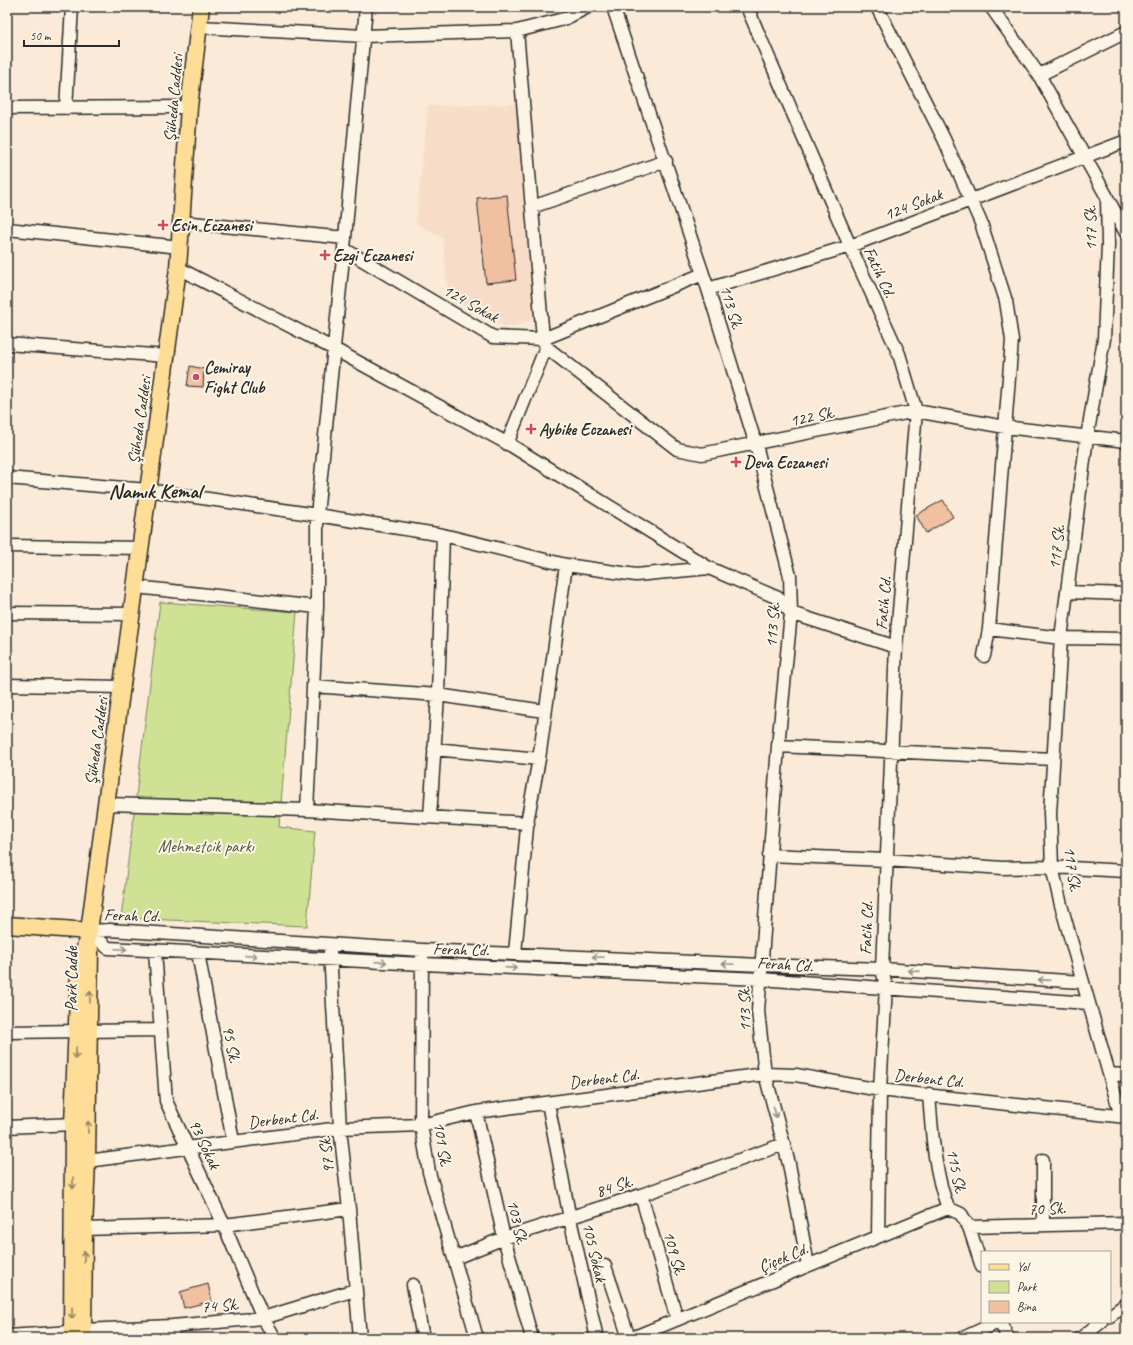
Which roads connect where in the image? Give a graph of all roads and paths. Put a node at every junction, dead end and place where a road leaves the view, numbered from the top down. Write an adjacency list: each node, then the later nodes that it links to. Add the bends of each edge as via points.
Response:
1 (72, 7): 16 (street)
2 (201, 7): 9 (main road, Şüheda Caddesi)
3 (366, 7): 12 (street)
4 (588, 7): 10 (street, via 564,19)
5 (613, 7): 19 (street, 113 Sk.)
6 (747, 7): 27 (street, Fatih Cd.)
7 (877, 7): 21 (street, via 944,138)
8 (991, 7): 13 (street, 117 Sk.)
9 (199, 27): 12 (street); 14 (main road, Şüheda Caddesi)
10 (517, 31): 12 (street); 22 (street)
11 (1126, 32): 13 (street)
12 (364, 36): 26 (street)
13 (1039, 75): 18 (street, 117 Sk.)
14 (190, 107): 16 (street); 23 (main road, Şüheda Caddesi)
15 (7, 108): 16 (street)
16 (66, 108)
17 (1126, 141): 18 (street, 124 Sokak)
18 (1084, 157): 20 (street, 117 Sk.); 21 (street, 124 Sokak)
19 (666, 161): 22 (street); 30 (street, 113 Sk.)
20 (1107, 197): 25 (street); 38 (street, 117 Sk., via 1108,245 1104,339)
21 (970, 200): 27 (street, 124 Sokak); 37 (street, via 981,223 1006,301 1012,340)
22 (532, 207): 32 (street)
23 (182, 222): 26 (street); 28 (main road, Şüheda Caddesi)
24 (7, 229): 28 (street)
25 (1126, 233)
26 (345, 243): 32 (street, 124 Sokak, via 493,337); 34 (street)
27 (850, 246): 31 (street, 124 Sokak); 36 (street, Fatih Cd., via 899,354)
28 (180, 247): 29 (main road, Şüheda Caddesi)
29 (178, 268): 34 (street); 35 (main road, Şüheda Caddesi)
30 (703, 274): 31 (street, 113 Sk.); 32 (street, 124 Sokak)
31 (708, 289): 41 (street, 113 Sk.)
32 (545, 343): 40 (street); 41 (street, 122 Sk., via 677,448 702,454)
33 (7, 344): 35 (street)
34 (334, 349): 40 (street); 44 (street)
35 (166, 356): 43 (main road, Şüheda Caddesi)
36 (916, 411): 37 (street, 122 Sk.); 41 (street, 122 Sk.); 60 (street, Fatih Cd.)
37 (1005, 426): 38 (street, 122 Sk.); 57 (street)
38 (1087, 437): 39 (street, 122 Sk.); 51 (street, 117 Sk.)
39 (1126, 441)
40 (507, 444): 49 (street)
41 (756, 445): 55 (street, 113 Sk., via 790,576)
42 (7, 478): 43 (street)
43 (148, 490): 44 (street); 47 (main road, Şüheda Caddesi)
44 (317, 515): 45 (street); 53 (street)
45 (443, 535): 48 (street); 65 (street)
46 (7, 546): 47 (street)
47 (141, 548): 50 (main road, Şüheda Caddesi)
48 (566, 565): 49 (street, via 636,575); 66 (street)
49 (709, 568): 55 (street, via 778,598)
50 (136, 587): 53 (street); 56 (main road, Şüheda Caddesi)
51 (1067, 592): 52 (street); 58 (street, 117 Sk.)
52 (1126, 594)
53 (318, 607): 64 (street)
54 (7, 613): 56 (street)
55 (791, 613): 60 (street); 67 (street, 113 Sk.)
56 (132, 614): 63 (main road, Şüheda Caddesi)
57 (989, 629): 58 (street); 61 (street)
58 (1062, 638): 59 (street); 71 (street, 117 Sk.)
59 (1126, 639)
60 (896, 647): 69 (street, Fatih Cd.)
61 (984, 656)
62 (7, 685): 63 (street)
63 (122, 686): 72 (main road, Şüheda Caddesi)
64 (313, 686): 65 (street); 73 (street)
65 (438, 695): 66 (street); 68 (street)
66 (544, 711): 70 (street)
67 (778, 746): 69 (street); 76 (street, 113 Sk.)
68 (434, 749): 70 (street); 74 (street)
69 (890, 751): 71 (street); 77 (street, Fatih Cd.)
70 (539, 759): 75 (street)
71 (1053, 759): 78 (street, 117 Sk., via 1050,813)
72 (107, 804): 73 (street); 81 (main road, Şüheda Caddesi)
73 (307, 810): 74 (street)
74 (430, 817): 75 (street)
75 (528, 823): 86 (street)
76 (769, 855): 77 (street); 89 (street, 113 Sk.)
77 (886, 860): 78 (street, via 1003,868); 90 (street, Fatih Cd.)
78 (1052, 867): 79 (street); 92 (street, 117 Sk.)
79 (1126, 871)
80 (7, 925): 81 (main road)
81 (89, 931): 82 (street, Ferah Cd.); 84 (street, Ferah Cd., one-way to 84, via 108,948); 95 (main road, Park Cadde, via 91,972)
82 (330, 944): 83 (street, Ferah Cd.); 87 (street, 97 Sk.)
83 (422, 950): 86 (street, Ferah Cd.); 88 (street, 101 Sk.)
84 (154, 951): 85 (street, Ferah Cd.); 96 (street, 93 Sokak)
85 (198, 953): 87 (street, Ferah Cd., one-way to 87); 110 (street, 95 Sk.)
86 (515, 953): 89 (street, Ferah Cd., one-way to 86)
87 (330, 960): 88 (street, Ferah Cd., one-way to 88); 109 (street, 97 Sk.)
88 (423, 964): 91 (street, Ferah Cd., one-way to 91); 107 (street, 101 Sk.)
89 (761, 965): 90 (street, Ferah Cd.); 91 (street, 113 Sk.)
90 (882, 969): 92 (street, Ferah Cd., one-way to 90); 93 (street, Fatih Cd.)
91 (760, 979): 93 (street, Ferah Cd.); 98 (street, 113 Sk., via 758,1012)
92 (1082, 982): 94 (street, 117 Sk.)
93 (886, 987): 94 (street, Ferah Cd.); 101 (street, Fatih Cd.)
94 (1088, 1003): 99 (street, 117 Sk.)
95 (83, 1030): 96 (street); 97 (street); 106 (main road, Park Cadde, one-way to 106); 114 (main road, Park Cadde, one-way to 95)
96 (160, 1030): 112 (street, 93 Sokak, via 166,1101)
97 (7, 1032)
98 (765, 1074): 101 (street, Derbent Cd., via 796,1074); 103 (street, Derbent Cd.); 111 (street, 113 Sk., one-way to 111)
99 (1109, 1074): 100 (street); 105 (street, 117 Sk.)
100 (1126, 1075)
101 (880, 1090): 102 (street, Derbent Cd.); 124 (street, Fatih Cd.)
102 (929, 1094): 105 (street, Derbent Cd.); 116 (street, 115 Sk., via 932,1137 940,1187)
103 (548, 1103): 104 (street, Derbent Cd.); 118 (street, 105 Sokak)
104 (476, 1112): 107 (street, Derbent Cd.); 125 (street, 103 Sk.)
105 (1124, 1116)
106 (73, 1124): 108 (street); 140 (main road, Park Cadde, one-way to 140)
107 (421, 1125): 109 (street, Derbent Cd.); 126 (street, 101 Sk., via 429,1172)
108 (7, 1127)
109 (340, 1128): 110 (street, Derbent Cd.); 117 (street, 97 Sk.)
110 (233, 1141): 112 (street, Derbent Cd.)
111 (784, 1144): 115 (street, 84 Sk.); 128 (street, 113 Sk.)
112 (187, 1147): 114 (street, Derbent Cd.); 120 (street, 93 Sokak)
113 (1043, 1160): 121 (street)
114 (87, 1161): 122 (main road, Park Cadde)
115 (641, 1195): 118 (street, 84 Sk.); 135 (street, 109 Sk.)
116 (948, 1208): 123 (street, 115 Sk., via 961,1214); 124 (street, Çiçek Cd.)
117 (349, 1209): 120 (street); 131 (street, 97 Sk.)
118 (570, 1219): 125 (street, 84 Sk.); 147 (street, 105 Sokak)
119 (1126, 1223): 121 (street, 70 Sk.)
120 (224, 1225): 122 (street); 134 (street, 93 Sokak)
121 (1043, 1225): 123 (street, 70 Sk.)
122 (84, 1228): 140 (main road, Park Cadde, one-way to 122)
123 (969, 1228): 127 (street, 115 Sk.)
124 (878, 1236): 128 (street, Çiçek Cd.)
125 (504, 1238): 126 (street, 84 Sk.); 146 (street, 103 Sk.)
126 (455, 1258): 145 (street, 101 Sk.)
127 (981, 1261)
128 (808, 1265): 135 (street, Çiçek Cd.)
129 (606, 1266): 148 (street)
130 (413, 1285): 144 (street)
131 (355, 1290): 134 (street, 74 Sk.); 143 (street, 97 Sk.)
132 (1126, 1304): 133 (street)
133 (1111, 1315)
134 (263, 1318): 139 (street, 74 Sk.); 142 (street, 93 Sokak)
135 (677, 1319): 148 (street, Çiçek Cd.)
136 (997, 1323): 149 (street)
137 (1000, 1323): 150 (street)
138 (1100, 1323): 151 (street)
139 (173, 1332): 140 (street, 74 Sk.)
140 (78, 1335): 141 (street, 74 Sk.)
141 (7, 1336)
142 (275, 1338)
143 (360, 1338)
144 (423, 1338)
145 (477, 1338)
146 (532, 1338)
147 (596, 1338)
148 (631, 1338)
149 (964, 1338)
150 (1008, 1338)
151 (1081, 1338)

